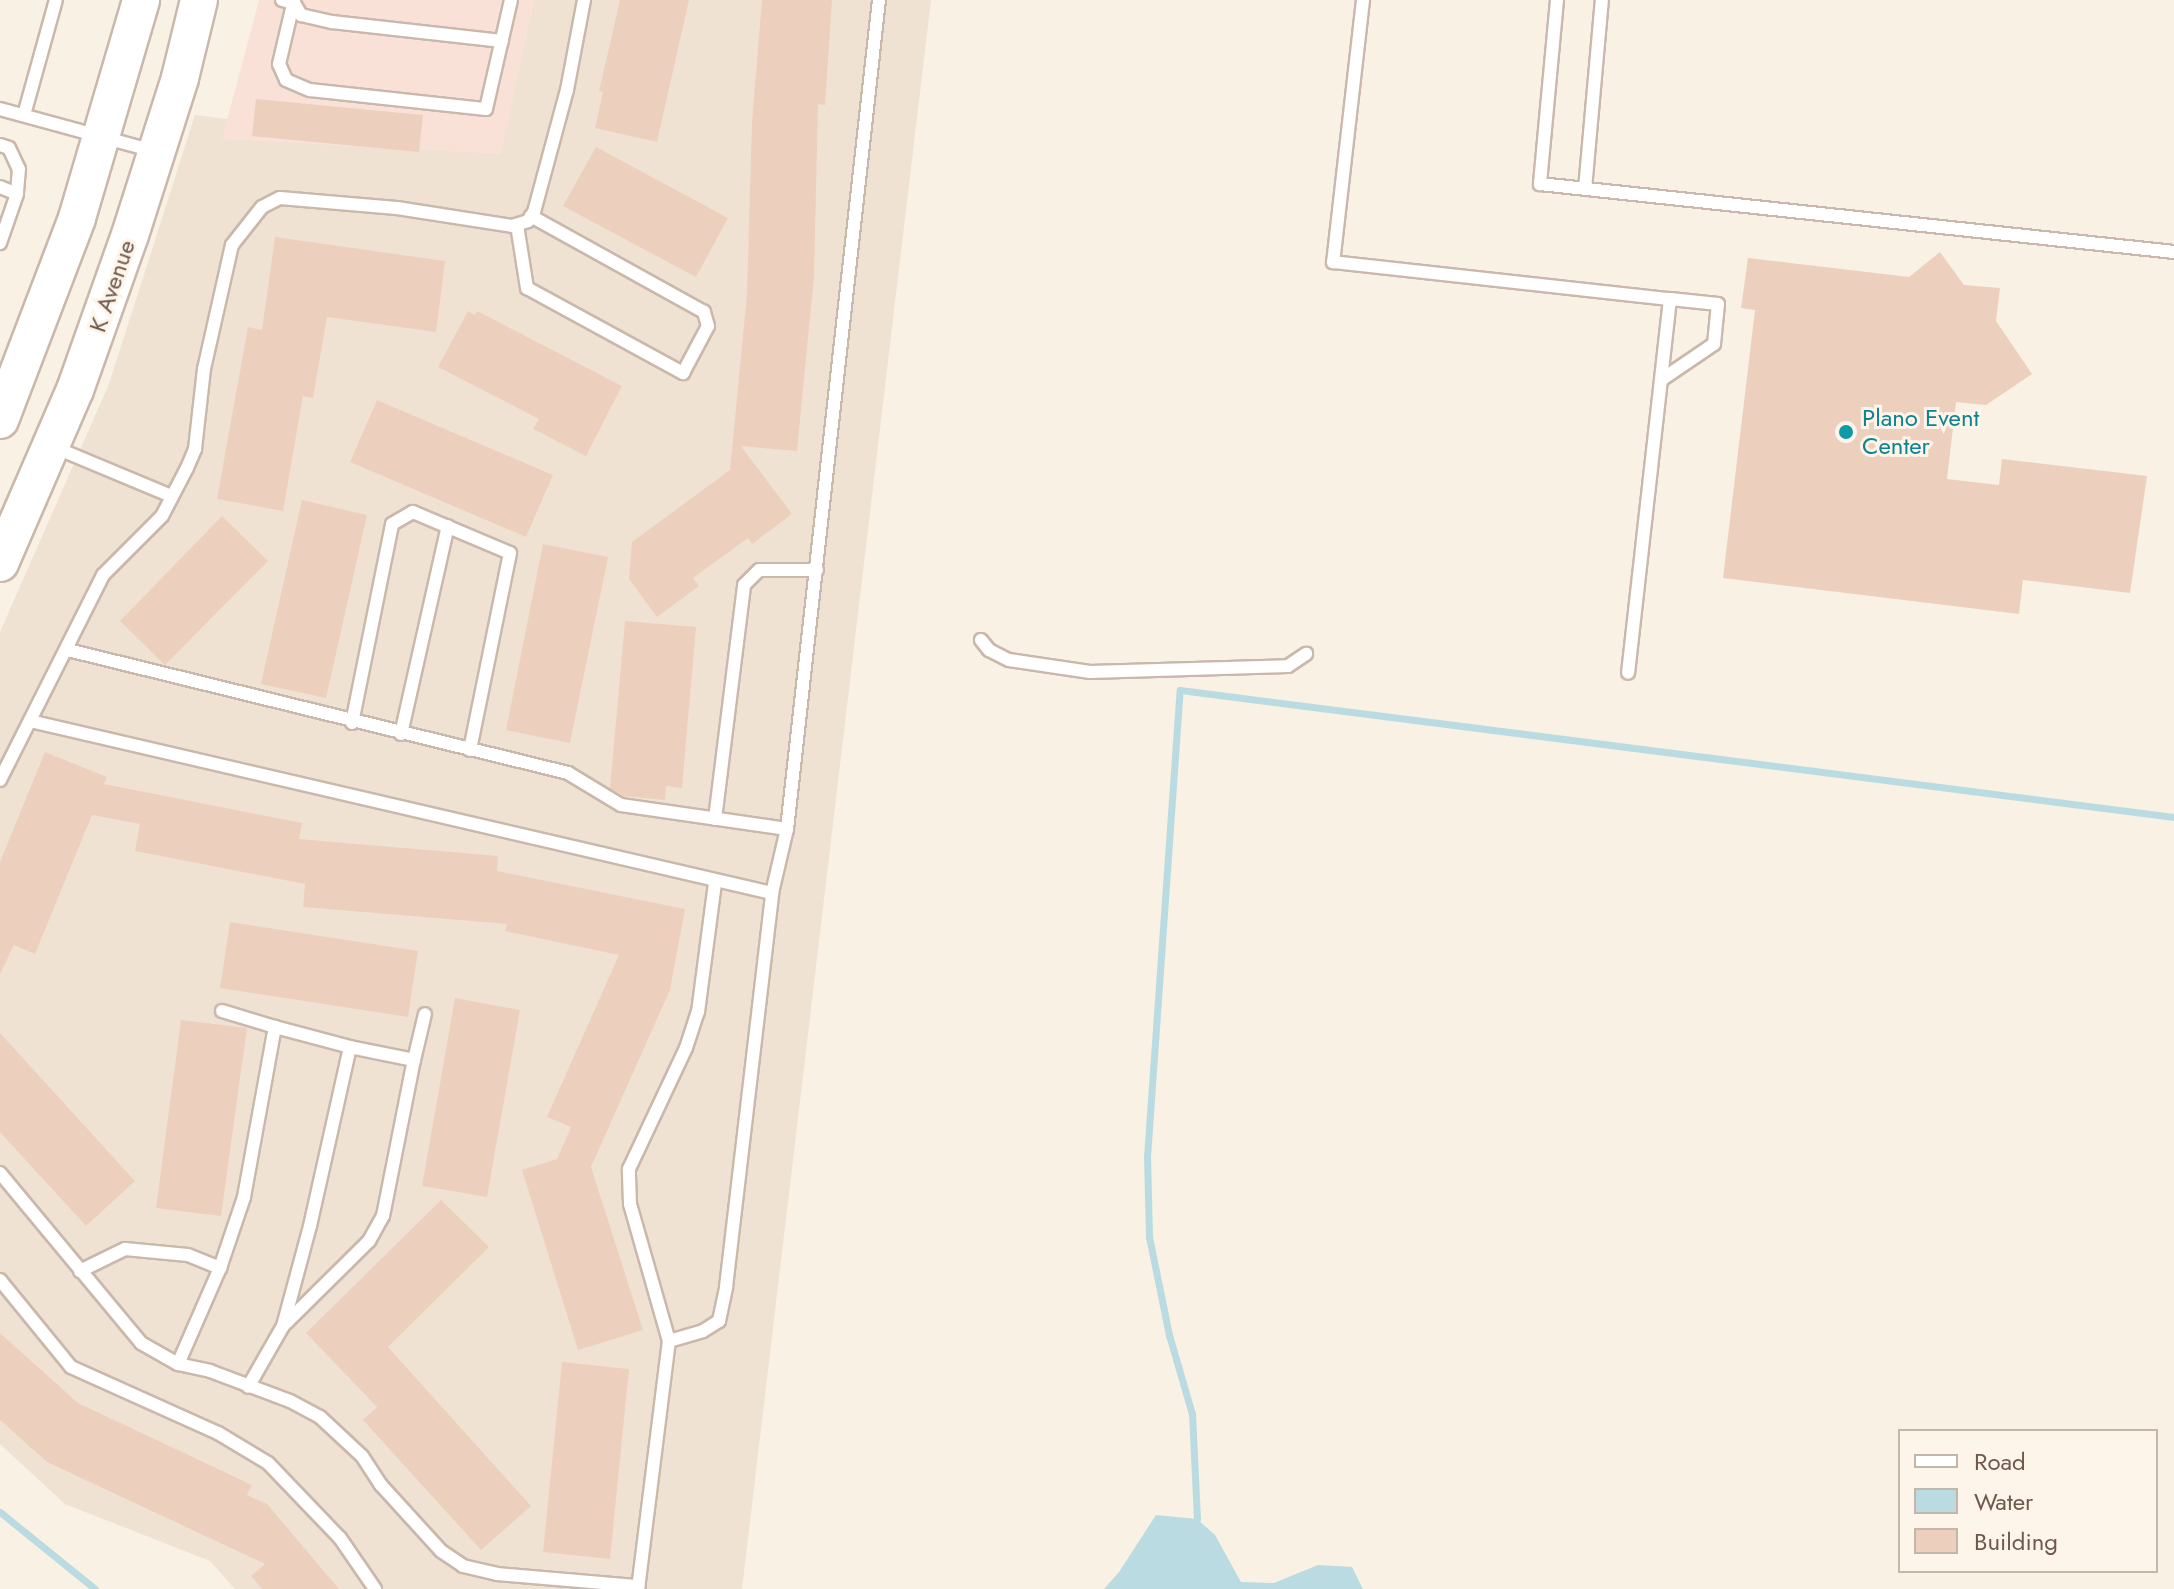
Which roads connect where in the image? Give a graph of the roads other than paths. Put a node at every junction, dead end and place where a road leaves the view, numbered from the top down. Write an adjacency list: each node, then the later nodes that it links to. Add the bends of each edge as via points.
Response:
1 (56, 0): 13 (lane)
2 (141, 0): 14 (main road)
3 (199, 0): 16 (main road, K Avenue)
4 (511, 0): 11 (lane)
5 (584, 0): 20 (lane, via 567,90)
6 (879, 0): 32 (lane)
7 (1363, 0): 25 (lane, via 1333,262)
8 (1557, 0): 18 (lane, via 1540,184)
9 (1602, 0): 18 (lane)
10 (290, 1): 11 (lane, via 301,15 332,22); 11 (lane, via 279,64 286,80 310,90 486,109)
11 (502, 41)
12 (0, 109): 13 (lane)
13 (24, 115): 14 (lane)
14 (102, 138): 16 (lane); 27 (main road)
15 (0, 145): 19 (lane, via 9,148 19,169)
16 (157, 152): 28 (main road, K Avenue)
17 (0, 187): 19 (lane)
18 (1585, 189): 24 (lane)
19 (17, 194): 21 (lane)
20 (531, 216): 22 (lane); 22 (lane, via 704,312 708,326 683,373 527,288)
21 (4, 220): 23 (lane)
22 (517, 225): 29 (lane, via 280,198 262,207 232,245 204,369 195,449)
23 (0, 243)
24 (2174, 252)
25 (1670, 299): 26 (lane); 26 (lane, via 1718,304 1714,344)
26 (1661, 380): 36 (lane)
27 (0, 422): 28 (main road)
28 (51, 446): 29 (lane); 31 (main road, K Avenue)
29 (171, 496): 34 (lane, via 162,516 103,575)
30 (448, 526): 38 (lane, via 413,512 392,524); 39 (lane); 40 (lane, via 510,553)
31 (0, 563)
32 (817, 570): 42 (lane, via 759,570 744,585); 43 (lane)
33 (981, 640): 35 (lane, via 1009,660 1090,672 1288,666)
34 (68, 650): 37 (lane); 38 (lane)
35 (1306, 654)
36 (1628, 673)
37 (30, 721): 41 (lane); 44 (lane)
38 (352, 723): 39 (lane)
39 (401, 734): 40 (lane)
40 (470, 750): 42 (lane, via 568,773 621,805)
41 (0, 780)
42 (715, 819): 43 (lane)
43 (787, 829): 45 (lane)
44 (715, 882): 45 (lane); 56 (lane, via 698,1012 629,1169 630,1204)
45 (772, 893): 56 (lane, via 719,1321)
46 (222, 1011): 48 (lane)
47 (425, 1014): 50 (lane)
48 (275, 1027): 49 (lane); 52 (lane, via 244,1197)
49 (350, 1047): 50 (lane); 55 (lane)
50 (414, 1060): 55 (lane, via 383,1216 369,1241)
51 (0, 1173): 53 (lane)
52 (220, 1268): 53 (lane, via 188,1255 125,1249); 57 (lane)
53 (80, 1271): 57 (lane, via 141,1343)
54 (0, 1280): 60 (lane, via 71,1367 218,1433 268,1463 340,1538)
55 (283, 1326): 58 (lane)
56 (669, 1341): 59 (lane)
57 (178, 1364): 58 (lane)
58 (248, 1387): 59 (lane, via 320,1417 362,1456 441,1551 463,1566)
59 (638, 1588)
60 (375, 1589)

